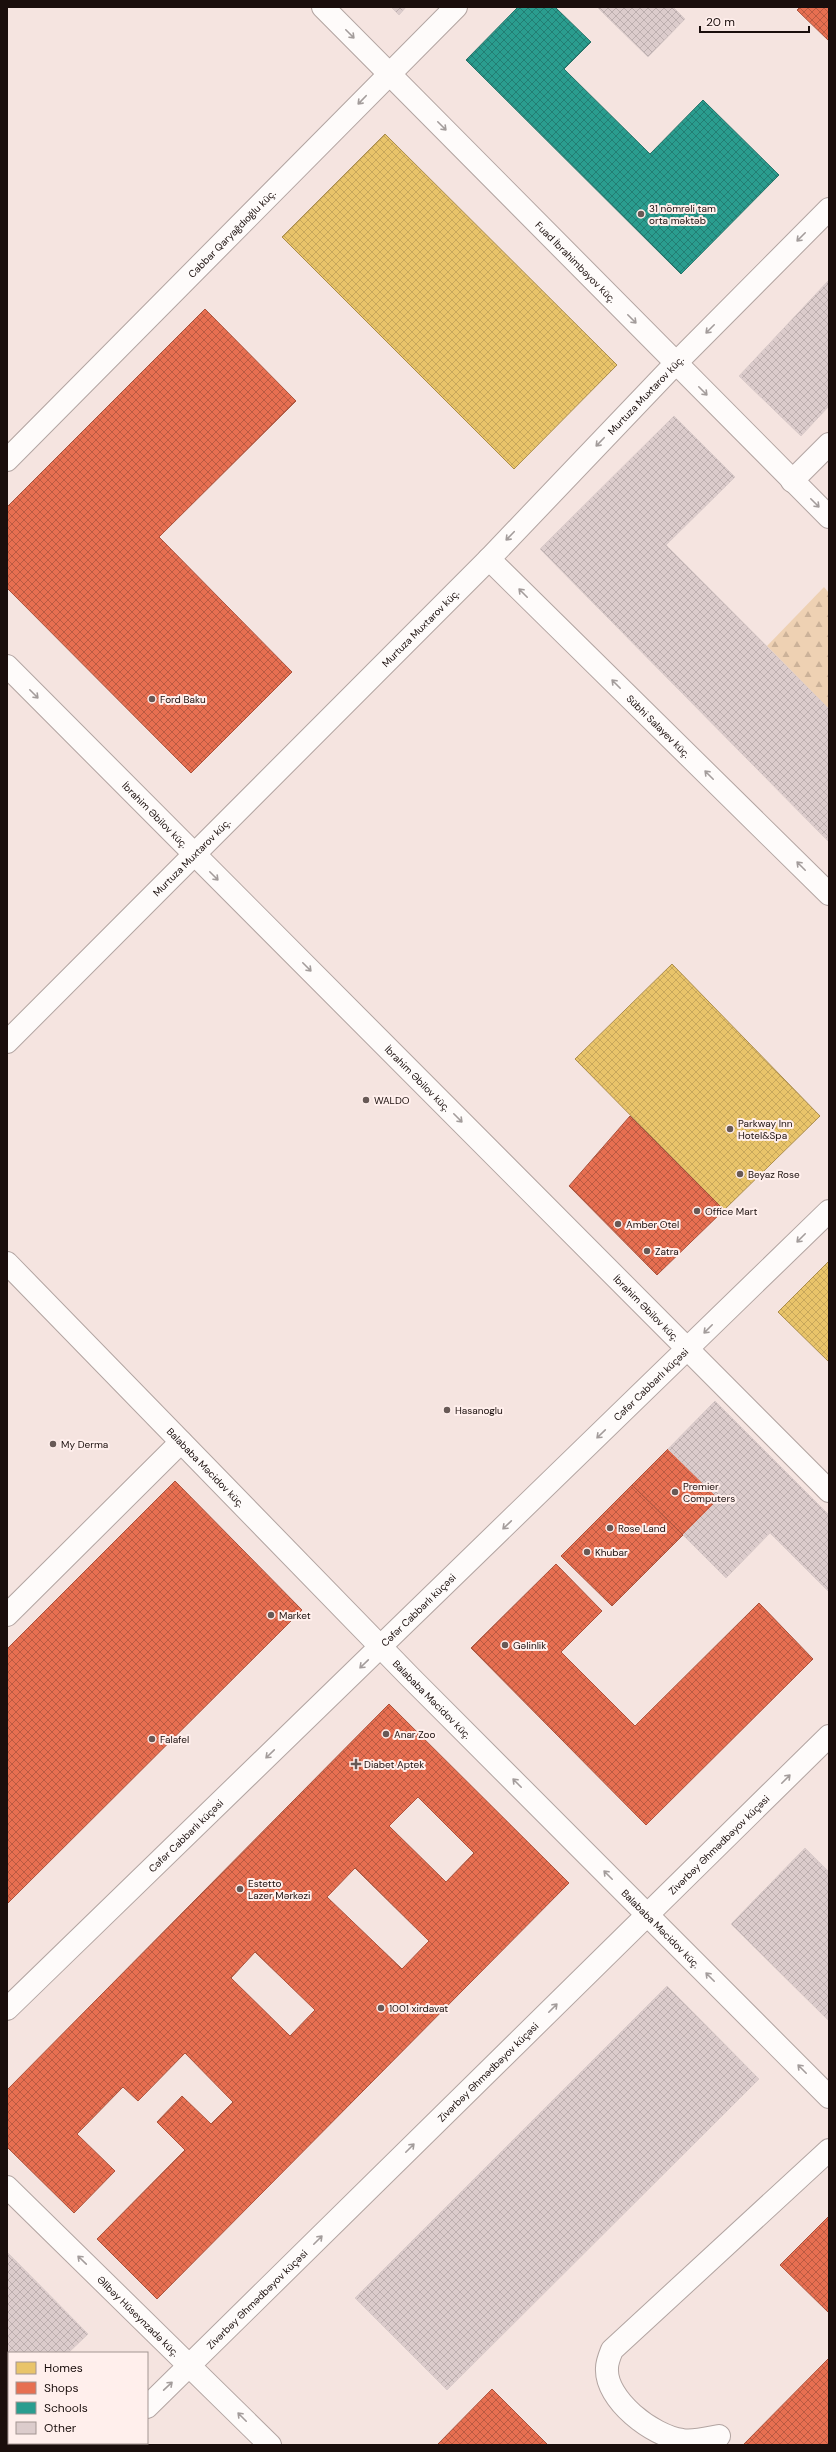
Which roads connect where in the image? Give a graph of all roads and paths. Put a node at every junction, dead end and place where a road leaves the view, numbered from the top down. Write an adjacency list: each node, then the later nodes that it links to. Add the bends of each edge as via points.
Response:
1 (323, 7): 3 (street, Fuad İbrahimbəyov küç., one-way to 3)
2 (456, 7): 3 (street, Cabbar Qaryağdıoğlu küç.)
3 (389, 72): 5 (street, Fuad İbrahimbəyov küç., one-way to 5); 7 (street, Cabbar Qaryağdıoğlu küç., one-way to 7, via 202,265)
4 (829, 209): 5 (street, Murtuza Muxtarov küç., one-way to 5)
5 (676, 363): 8 (street, Fuad İbrahimbəyov küç., one-way to 8); 10 (street, Murtuza Muxtarov küç., one-way to 10)
6 (829, 444): 8 (street)
7 (7, 460)
8 (792, 481): 9 (street, Fuad İbrahimbəyov küç., one-way to 9)
9 (829, 517)
10 (488, 558): 12 (street, Murtuza Muxtarov küç.); 13 (street, Sübhi Salayev küç., one-way to 10)
11 (7, 666): 12 (street, İbrahim Əbilov küç., one-way to 12)
12 (195, 856): 14 (street, Murtuza Muxtarov küç.); 17 (street, İbrahim Əbilov küç., one-way to 17)
13 (829, 894)
14 (7, 1042)
15 (829, 1211): 17 (street, Cəfər Cabbarlı küçəsi, one-way to 17)
16 (7, 1263): 18 (street, Balababa Məcidov küç.)
17 (689, 1348): 19 (street, İbrahim Əbilov küç.); 21 (street, Cəfər Cabbarlı küçəsi, one-way to 21)
18 (181, 1442): 20 (street); 21 (street, Balababa Məcidov küç.)
19 (829, 1490)
20 (7, 1615)
21 (381, 1647): 23 (street, Balababa Məcidov küç., one-way to 21); 24 (street, Cəfər Cabbarlı küçəsi, one-way to 24)
22 (829, 1736): 23 (street, Zivərbəy Əhmədbəyov küçəsi, one-way to 22)
23 (648, 1915): 25 (street, Balababa Məcidov küç., one-way to 23); 28 (street, Zivərbəy Əhmədbəyov küçəsi, one-way to 23)
24 (7, 2009)
25 (829, 2097)
26 (829, 2150): 30 (street, via 612,2350 606,2368 610,2382 619,2402 642,2422 682,2440)
27 (7, 2187): 28 (street, Əlibəy Hüseynzadə küç., one-way to 27)
28 (190, 2365): 29 (street, Zivərbəy Əhmədbəyov küçəsi, one-way to 28); 31 (street, Əlibəy Hüseynzadə küç., one-way to 28)
29 (148, 2406)
30 (719, 2436)
31 (270, 2445)

